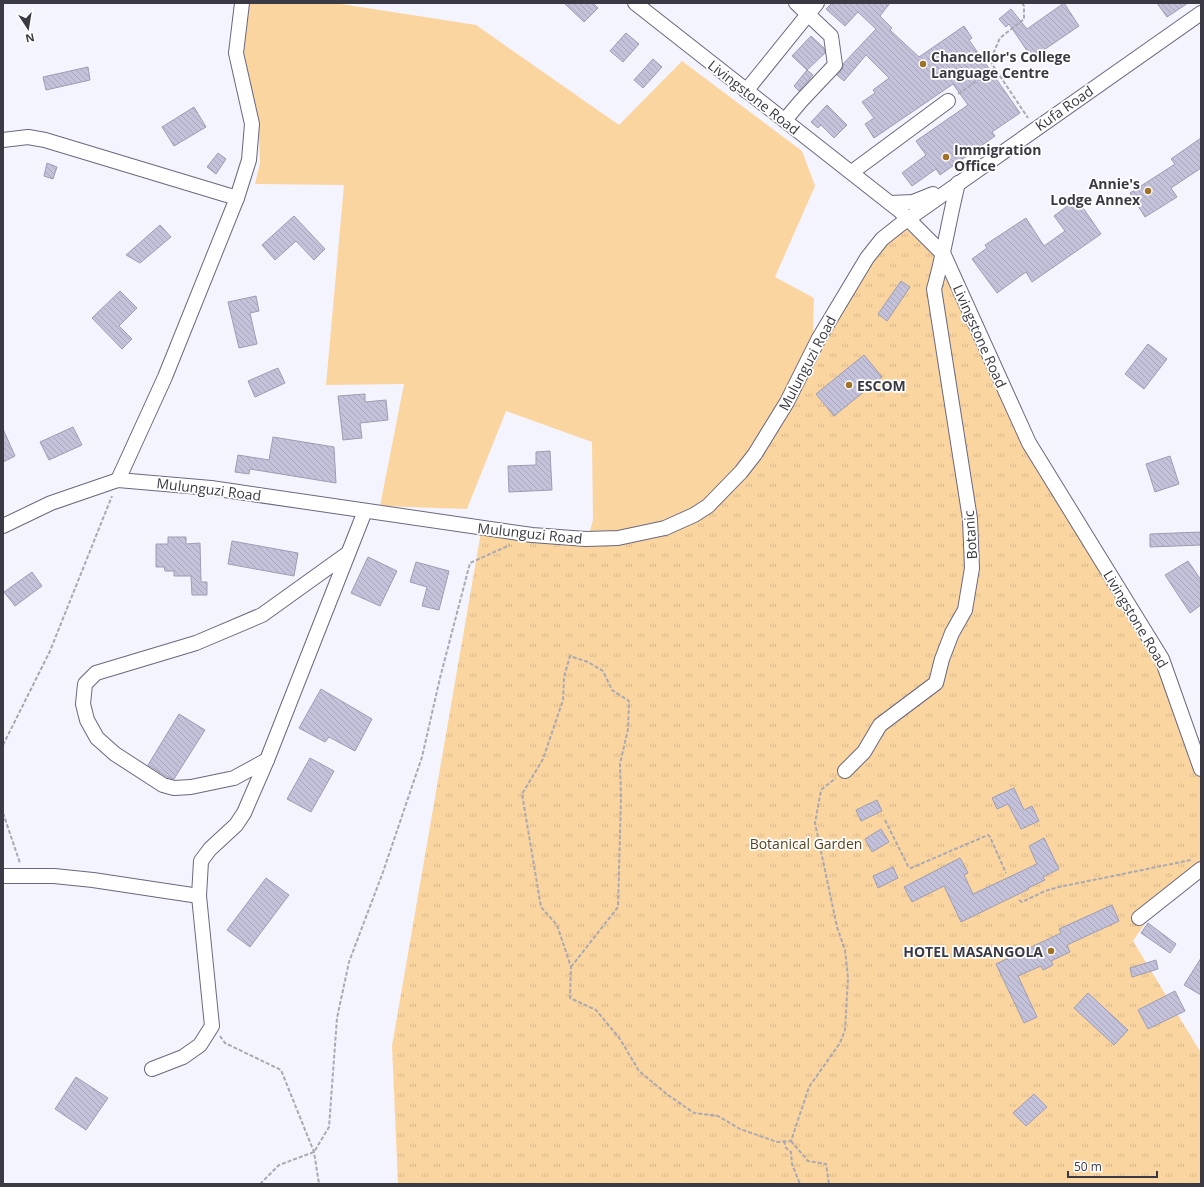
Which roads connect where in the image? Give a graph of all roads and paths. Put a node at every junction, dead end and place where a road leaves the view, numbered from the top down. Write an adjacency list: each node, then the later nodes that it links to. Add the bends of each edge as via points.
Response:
1 (242, 3): 16 (street, via 236,46 253,133 249,160)
2 (635, 3): 9 (street, Livingstone Road)
3 (796, 3): 7 (street)
4 (817, 3): 7 (street)
5 (1022, 3): 8 (path, via 1024,19 1000,38 990,61)
6 (1201, 13): 12 (street, Kufa Road)
7 (808, 14): 9 (street); 11 (street, via 831,36 835,65)
8 (995, 68): 10 (path); 12 (path)
9 (746, 91): 11 (street, Livingstone Road)
10 (948, 101): 14 (street)
11 (785, 120): 14 (street, Livingstone Road)
12 (1035, 128): 15 (street, Kufa Road)
13 (3, 140): 16 (street, via 23,137 45,140)
14 (852, 172): 17 (street, Livingstone Road)
15 (958, 183): 17 (street, via 913,202); 18 (street, Kufa Road); 19 (street, Botanic, via 949,217)
16 (237, 198): 20 (street, via 165,377)
17 (890, 203): 18 (street, Livingstone Road)
18 (909, 218): 19 (street, Livingstone Road); 21 (street, Mulunguzi Road, via 886,236 866,258 819,338 787,402 755,454 720,495 694,515 646,533 618,538 586,539 483,529)
19 (944, 255): 27 (street, Livingstone Road, via 1028,443 1162,659); 28 (street, Botanic, via 934,289 970,519 972,568 966,610 952,633 936,683 880,725 864,752)
20 (118, 480): 21 (street, Mulunguzi Road, via 212,488); 22 (street, Mulunguzi Road, via 51,503); 25 (path, via 50,652)
21 (365, 511): 24 (street)
22 (3, 526)
23 (513, 544): 43 (path, via 470,563 422,757 349,962 337,1018 329,1127)
24 (347, 553): 26 (street); 26 (street, via 262,615 196,643 96,673 85,684 83,704 87,720 97,738 115,754 163,785 174,788 191,787 234,778)
25 (3, 745)
26 (267, 760): 35 (street, via 244,813 236,825 201,861)
27 (1201, 769)
28 (845, 771): 41 (path, via 821,790 815,823 837,927 845,950 848,978 845,1030 840,1043 809,1087)
29 (3, 813): 34 (path)
30 (885, 820): 32 (path, via 911,868 988,835)
31 (1197, 864): 36 (path, via 1059,887 1022,902); 37 (street)
32 (1006, 873)
33 (3, 876): 34 (street)
34 (24, 876): 35 (street, via 93,880)
35 (199, 896): 39 (street)
36 (1019, 900)
37 (1139, 918)
38 (571, 967): 38 (path, via 557,924 541,907 522,794 543,760 563,700 564,677 570,656 603,671 612,690 628,701 628,729 620,764 618,908); 42 (path, via 570,998 596,1010 620,1039 639,1071 668,1095 694,1113 718,1116 740,1129 776,1142)
39 (212, 1026): 40 (street, via 200,1045 183,1057); 43 (path, via 225,1043 281,1070)
40 (152, 1070)
41 (791, 1140): 42 (path); 47 (path, via 808,1161 826,1164)
42 (784, 1142): 46 (path, via 791,1152 792,1164)
43 (314, 1152): 44 (path, via 279,1165); 45 (path)
44 (260, 1184)
45 (319, 1184)
46 (800, 1184)
47 (829, 1184)

